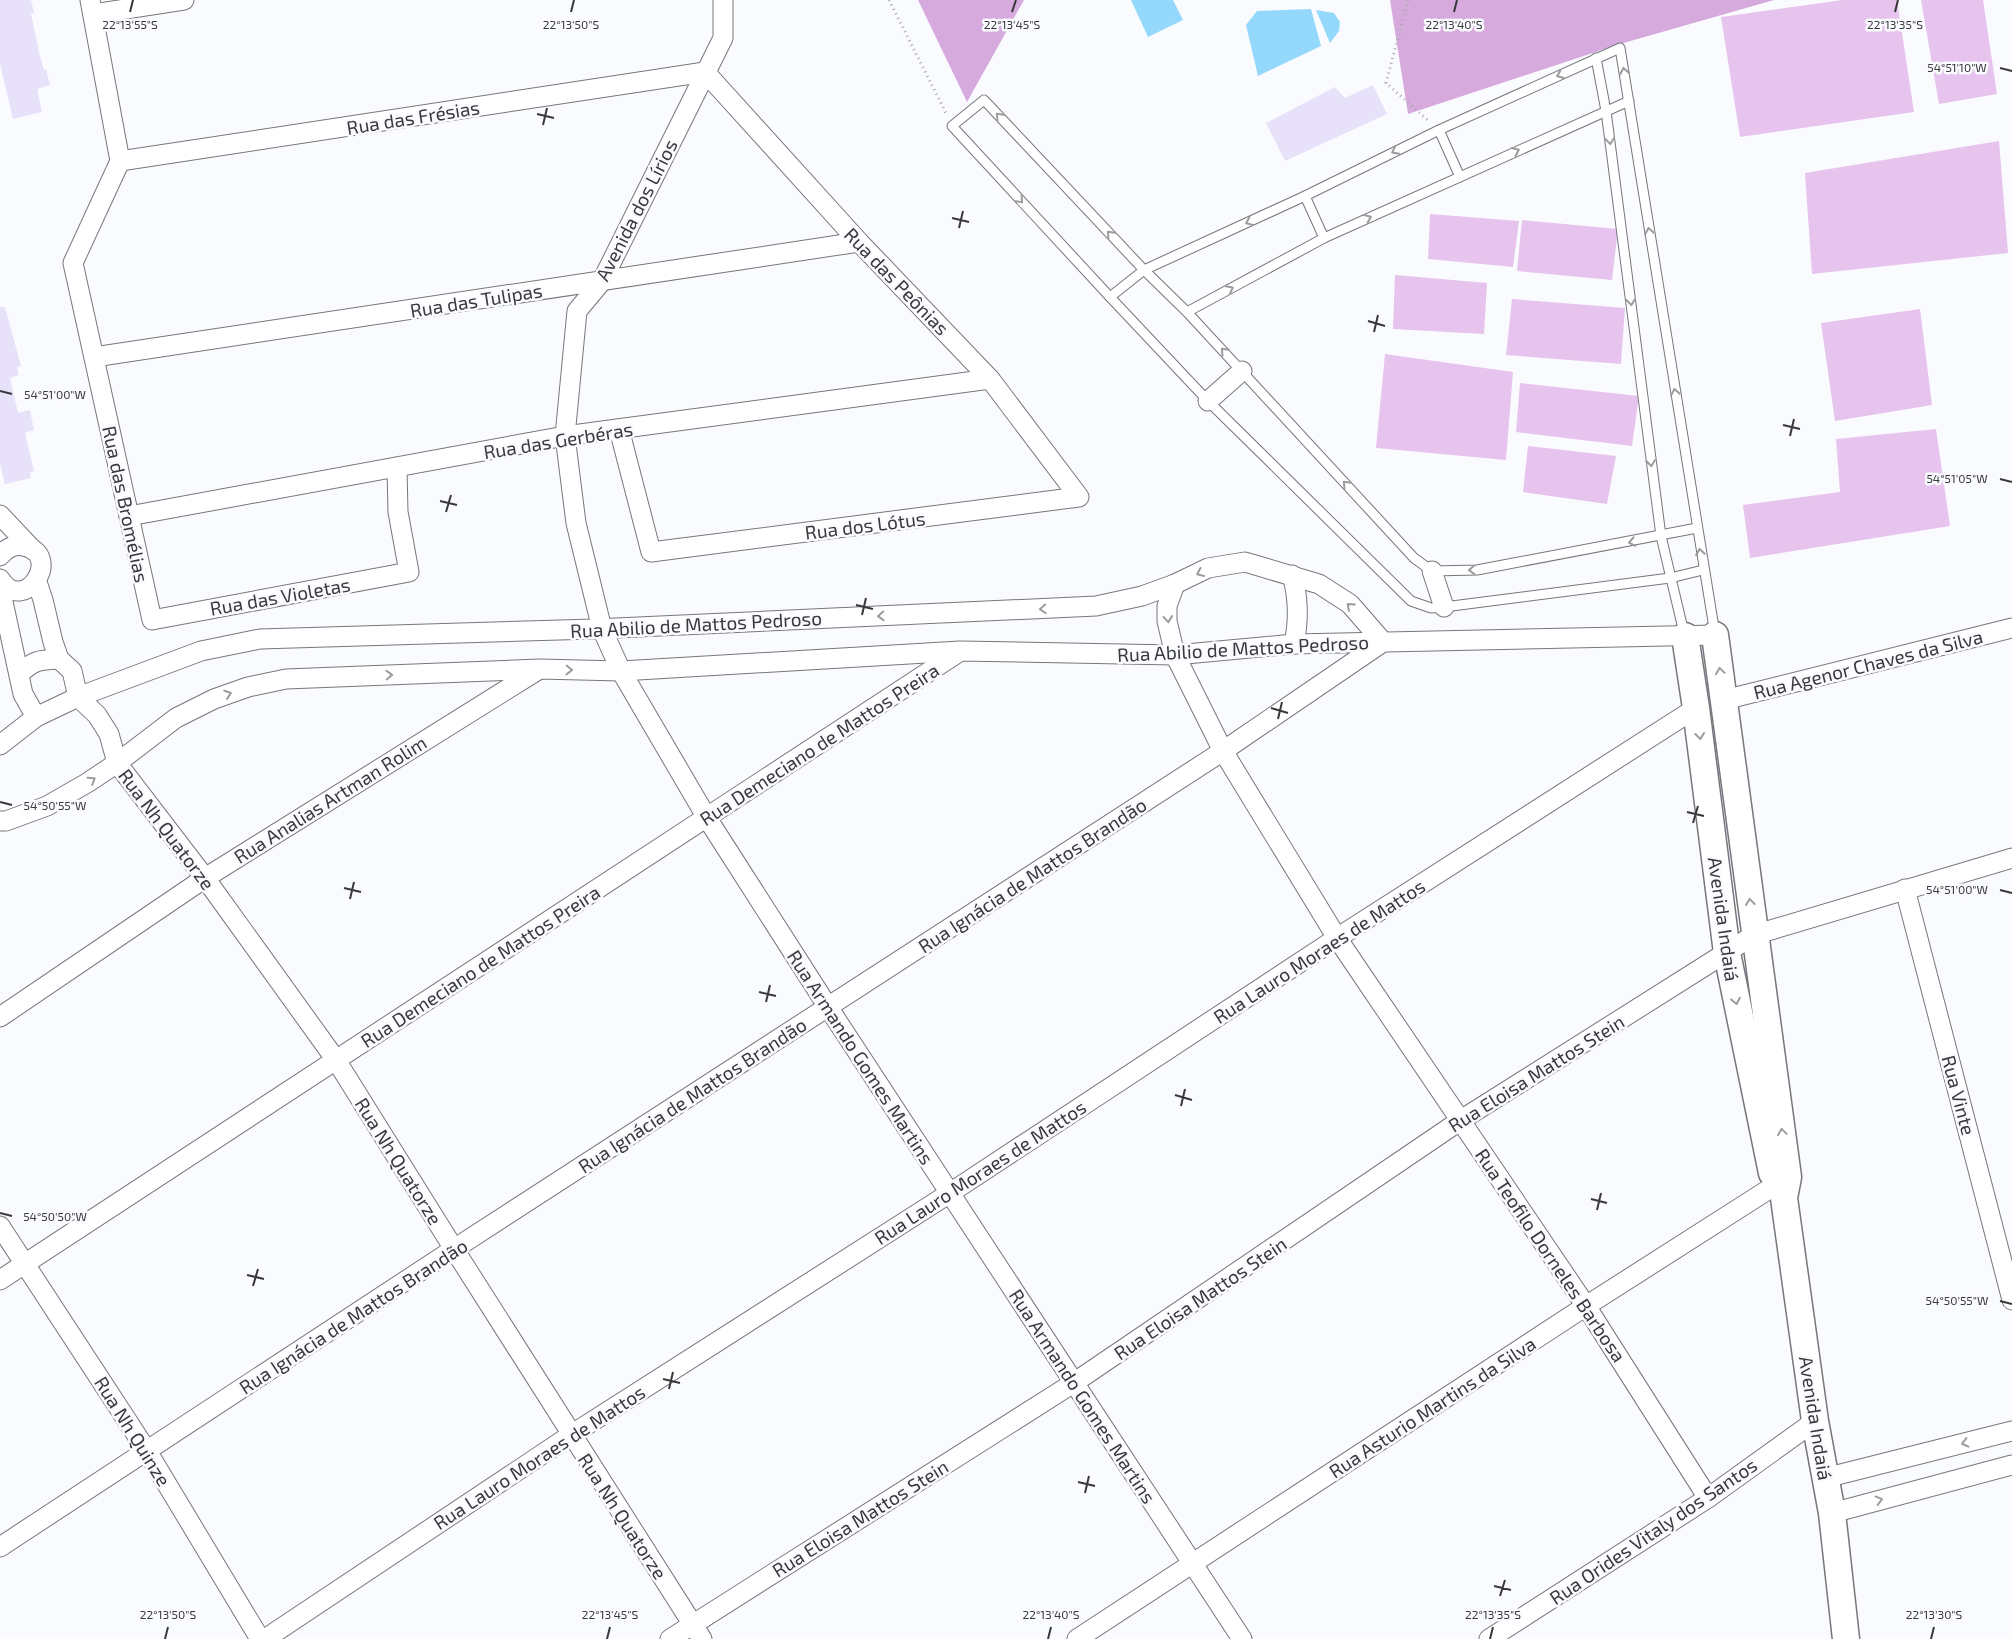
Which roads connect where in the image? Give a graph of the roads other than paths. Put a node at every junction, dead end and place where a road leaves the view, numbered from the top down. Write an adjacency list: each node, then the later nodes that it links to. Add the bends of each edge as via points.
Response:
1 (184, 0): 3 (street)
2 (724, 0): 5 (street, Avenida dos Lírios, via 723,38)
3 (91, 7): 9 (street)
4 (1596, 58): 6 (lane, one-way to 4, via 1620,48); 7 (lane); 8 (lane, one-way to 8)
5 (705, 72): 9 (street, Rua das Frésias); 13 (street, Rua das Peônias); 15 (street, Avenida dos Lírios)
6 (1628, 101): 7 (lane); 28 (lane, one-way to 6)
7 (1606, 110): 10 (lane, one-way to 7); 29 (lane, one-way to 29)
8 (1439, 130): 10 (lane); 11 (lane, one-way to 11)
9 (120, 161): 18 (street, Rua das Bromélias, via 73,263)
10 (1460, 177): 12 (lane, one-way to 10)
11 (1305, 196): 12 (lane); 14 (lane, one-way to 14)
12 (1324, 238): 17 (lane, one-way to 12)
13 (859, 242): 15 (street, Rua das Tulipas); 20 (street, Rua das Peônias)
14 (1144, 270): 16 (lane); 16 (lane, one-way to 16, via 984,100 952,126); 17 (lane)
15 (602, 280): 18 (street, Rua das Tulipas); 23 (street, Avenida dos Lírios, via 577,311)
16 (1110, 297): 21 (lane)
17 (1187, 312): 19 (lane, one-way to 17)
18 (94, 357): 27 (street, Rua das Bromélias)
19 (1242, 371): 21 (street); 33 (lane, one-way to 19, via 1414,558)
20 (990, 379): 22 (street, Rua das Gerbéras); 25 (street, Rua das Peônias)
21 (1208, 401): 40 (lane, via 1411,601 1431,608)
22 (620, 429): 23 (street, Rua das Gerbéras); 25 (street, Rua dos Lótus, via 651,552)
23 (560, 437): 24 (street, Rua das Gerbéras); 43 (street, Avenida dos Lírios)
24 (397, 467): 27 (street, Rua das Gerbéras); 41 (street, Rua das Violetas, via 398,512 409,572)
25 (1079, 497)
26 (0, 514): 30 (street)
27 (129, 516): 41 (street, Rua das Bromélias)
28 (1696, 528): 29 (lane); 32 (lane, one-way to 28)
29 (1661, 536): 33 (lane, one-way to 33, via 1477,570); 35 (lane)
30 (35, 552): 31 (street, via 14,546); 37 (street, via 41,564)
31 (0, 556)
32 (1703, 570): 35 (lane); 44 (lane)
33 (1432, 571): 40 (street)
34 (1292, 575): 38 (street, Rua Abilio de Mattos Pedroso, one-way to 38, via 1245,562 1208,568); 46 (street, Rua Abilio de Mattos Pedroso, one-way to 34, via 1350,604 1319,584); 47 (street, via 1297,594 1298,625)
35 (1670, 578): 40 (lane); 45 (lane)
36 (0, 579): 37 (street, via 6,586 19,590 26,590)
37 (37, 582): 50 (street)
38 (1174, 584): 43 (street, Rua Abilio de Mattos Pedroso, one-way to 43, via 1142,596 1096,606); 49 (street, Rua Teofilo Dorneles Barbosa, one-way to 49, via 1167,614)
39 (0, 588): 53 (street)
40 (1444, 607)
41 (152, 620)
42 (2012, 628): 55 (street, Rua Agenor Chaves da Silva)
43 (598, 629): 52 (street, Avenida dos Lírios); 54 (street, Rua Abilio de Mattos Pedroso, via 260,639 200,651)
44 (1715, 634): 45 (street, Rua Abilio de Mattos Pedroso); 55 (street, Avenida Indaiá, one-way to 44)
45 (1685, 636): 46 (street, Rua Abilio de Mattos Pedroso); 56 (street, Avenida Indaiá)
46 (1383, 642): 47 (street, Rua Abilio de Mattos Pedroso); 59 (street, Rua Ignácia de Mattos Brandão)
47 (1294, 644): 49 (street, Rua Abilio de Mattos Pedroso)
48 (960, 651): 49 (street, Rua Abilio de Mattos Pedroso); 52 (street, Rua Abilio de Mattos Pedroso); 61 (street, Rua Demeciano de Mattos Preira)
49 (1175, 655): 59 (street, Rua Teofilo Dorneles Barbosa)
50 (59, 659): 53 (street, via 31,662); 54 (street, via 72,671)
51 (539, 669): 52 (street, Rua Abilio de Mattos Pedroso, one-way to 52); 60 (street, Rua Abilio de Mattos Pedroso, one-way to 51, via 176,718 214,699 286,679); 64 (street, Rua Analias Artman Rolim)
52 (621, 671): 61 (street, Rua Armando Gomes Martins)
53 (19, 674): 57 (street, via 23,694)
54 (78, 696): 57 (street, Rua Abilio de Mattos Pedroso); 60 (street, Rua Nh Quatorze, via 108,734)
55 (1724, 700): 66 (street, Avenida Indaiá, one-way to 55)
56 (1696, 708): 67 (street, Rua Lauro Moraes de Mattos); 68 (street, Avenida Indaiá, one-way to 68)
57 (36, 717): 58 (street, Rua Abilio de Mattos Pedroso)
58 (0, 745)
59 (1224, 751): 67 (street, Rua Teofilo Dorneles Barbosa); 69 (street, Rua Ignácia de Mattos Brandão)
60 (117, 763): 62 (street, Rua Abilio de Mattos Pedroso, one-way to 60, via 48,806); 64 (street, Rua Nh Quatorze)
61 (707, 818): 69 (street, Rua Armando Gomes Martins); 71 (street, Rua Demeciano de Mattos Preira)
62 (2, 820)
63 (2012, 858): 65 (street, Rua Eloisa Mattos Stein)
64 (205, 878): 70 (street, Rua Analias Artman Rolim); 71 (street, Rua Nh Quatorze)
65 (1905, 889): 66 (street, Rua Eloisa Mattos Stein); 79 (street, Rua Vinte)
66 (1754, 935): 68 (street, Rua Eloisa Mattos Stein); 73 (street, Avenida Indaiá, one-way to 66)
67 (1337, 938): 72 (street, Rua Teofilo Dorneles Barbosa); 74 (street, Rua Lauro Moraes de Mattos)
68 (1727, 953): 72 (street, Rua Eloisa Mattos Stein); 73 (street, Avenida Indaiá, one-way to 73, via 1768,1158)
69 (828, 1007): 74 (street, Rua Armando Gomes Martins); 76 (street, Rua Ignácia de Mattos Brandão)
70 (0, 1017)
71 (336, 1060): 76 (street, Rua Nh Quatorze); 77 (street, Rua Demeciano de Mattos Preira)
72 (1461, 1120): 80 (street, Rua Teofilo Dorneles Barbosa); 81 (street, Rua Eloisa Mattos Stein)
73 (1783, 1187): 80 (street, Rua Asturio Martins da Silva); 82 (street, Avenida Indaiá)
74 (950, 1192): 81 (street, Rua Armando Gomes Martins); 84 (street, Rua Lauro Moraes de Mattos)
75 (0, 1226): 77 (street, Rua Nh Quinze)
76 (454, 1249): 84 (street, Rua Nh Quatorze); 85 (street, Rua Ignácia de Mattos Brandão)
77 (25, 1264): 78 (street, Rua Demeciano de Mattos Preira); 85 (street, Rua Nh Quinze)
78 (0, 1280)
79 (2012, 1300)
80 (1586, 1306): 88 (street, Rua Teofilo Dorneles Barbosa); 91 (street, Rua Asturio Martins da Silva)
81 (1075, 1382): 91 (street, Rua Armando Gomes Martins); 92 (street, Rua Eloisa Mattos Stein)
82 (1815, 1421): 87 (street, Avenida Indaiá); 88 (street, Rua Orides Vitaly dos Santos)
83 (2012, 1431): 87 (street, one-way to 87)
84 (571, 1434): 92 (street, Rua Nh Quatorze); 94 (street, Rua Lauro Moraes de Mattos)
85 (147, 1451): 90 (street, Rua Ignácia de Mattos Brandão); 93 (street, Rua Nh Quinze)
86 (2012, 1465): 89 (street, one-way to 86)
87 (1825, 1478): 89 (street, Avenida Indaiá)
88 (1708, 1498): 98 (street, Rua Orides Vitaly dos Santos)
89 (1832, 1513): 99 (street, Avenida Indaiá)
90 (0, 1547)
91 (1193, 1564): 96 (street, Rua Asturio Martins da Silva); 97 (street, Rua Armando Gomes Martins)
92 (697, 1632): 95 (street, Rua Eloisa Mattos Stein)
93 (260, 1639)
94 (265, 1639)
95 (670, 1639)
96 (1077, 1639)
97 (1242, 1639)
98 (1490, 1639)
99 (1846, 1639)

